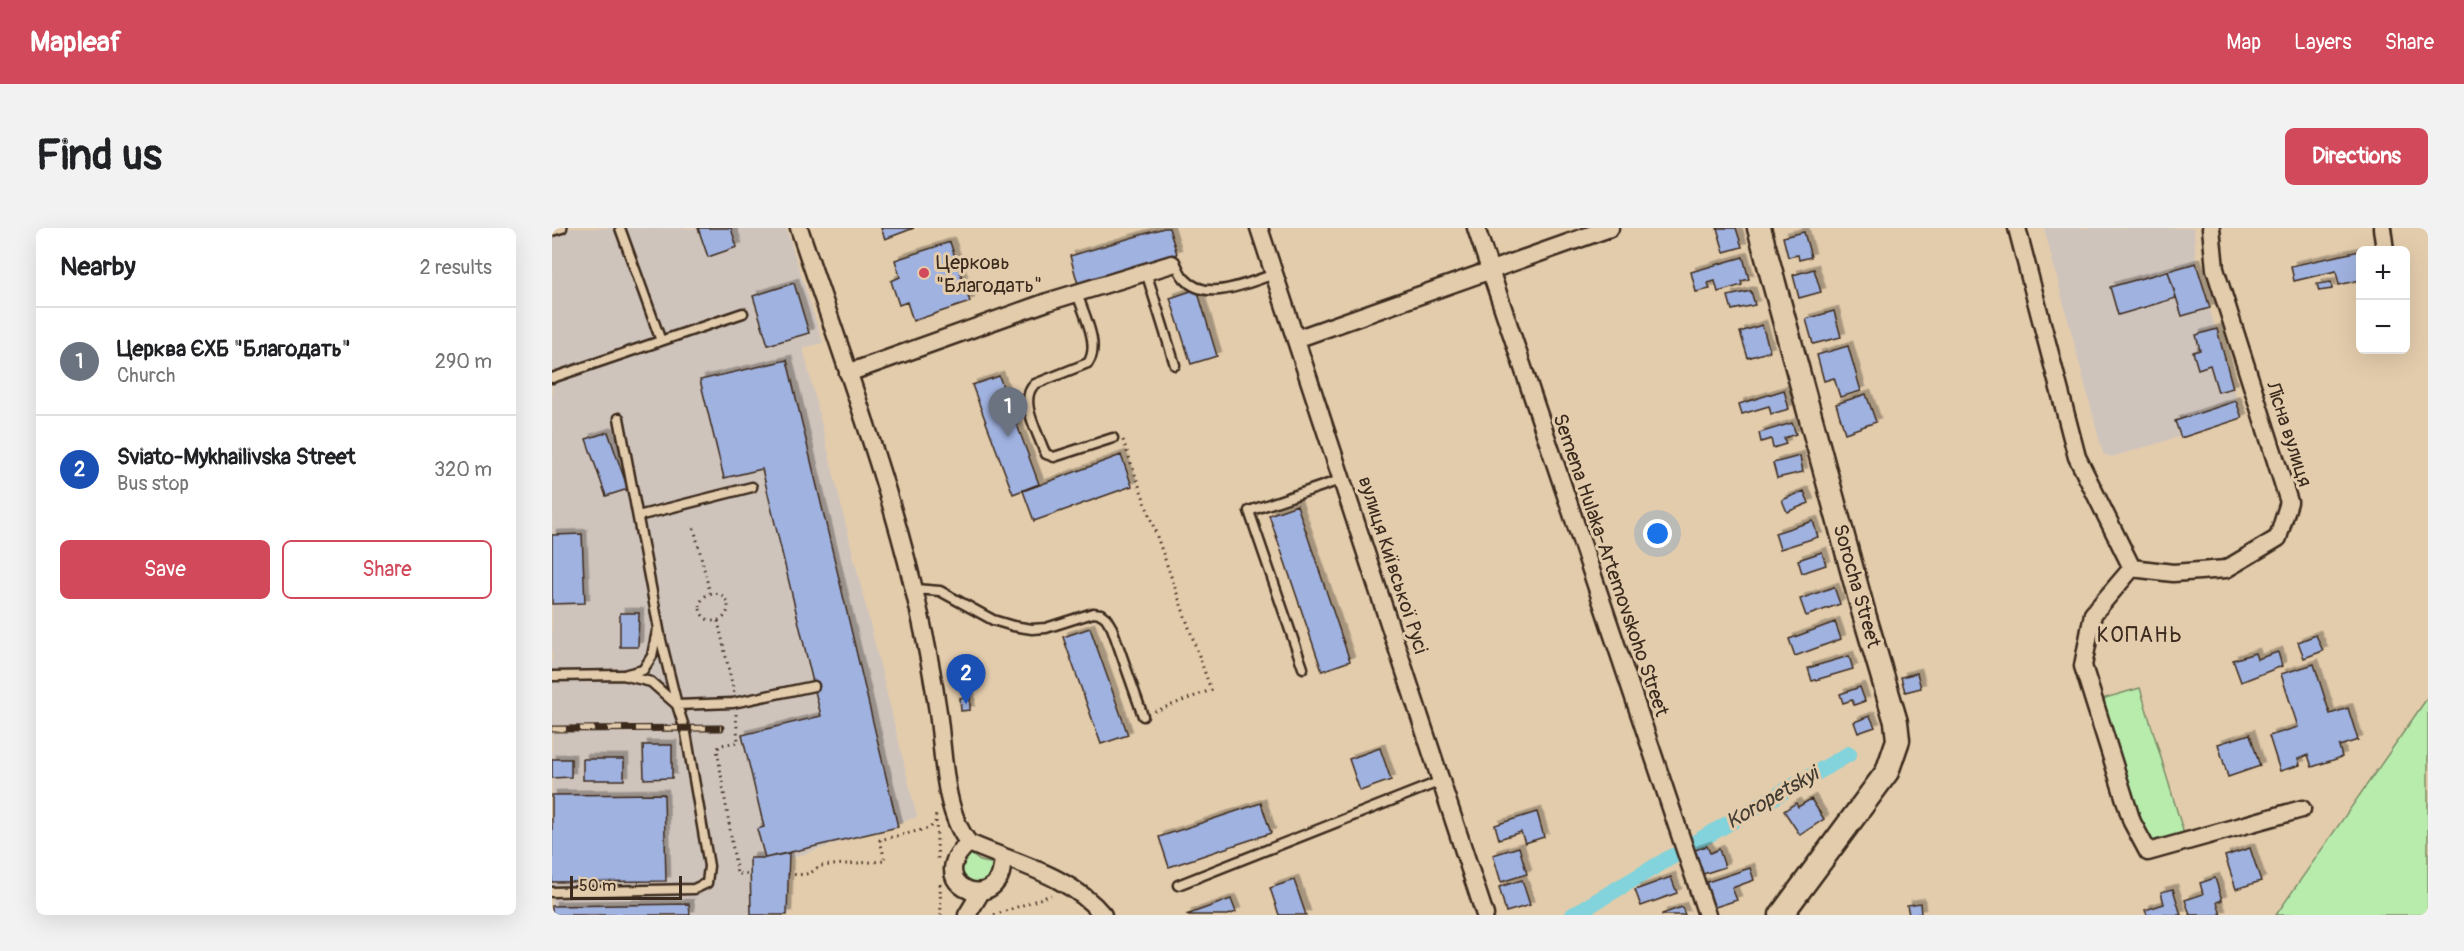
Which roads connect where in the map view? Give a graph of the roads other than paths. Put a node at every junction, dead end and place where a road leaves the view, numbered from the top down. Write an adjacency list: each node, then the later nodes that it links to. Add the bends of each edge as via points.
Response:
1 (562, 228): 11 (lane)
2 (620, 228): 20 (lane)
3 (799, 228): 22 (street)
4 (1259, 228): 16 (street, вулиця Київської Русі)
5 (1476, 228): 14 (street, Semena Hulaka-Artemovskoho Street)
6 (1610, 228): 14 (street)
7 (1759, 228): 49 (main road, Sorocha Street, via 1898,740 1887,772)
8 (2017, 228): 29 (street, via 2077,457)
9 (2211, 228): 29 (street, Лісна вулиця, via 2216,269 2289,502 2278,538 2226,569 2173,573)
10 (2382, 228): 12 (street)
11 (552, 231)
12 (2384, 246)
13 (1172, 264): 15 (street); 16 (lane, via 1186,281 1208,292)
14 (1490, 270): 19 (street); 48 (street, Semena Hulaka-Artemovskoho Street)
15 (1146, 272): 17 (street); 21 (lane)
16 (1275, 274): 19 (street, вулиця Київської Русі)
17 (1077, 293): 22 (street); 25 (lane, via 1092,341 1092,357 1088,363 1035,384 1030,388 1028,405 1046,454 1054,457)
18 (743, 313): 20 (lane)
19 (1296, 339): 26 (street, вулиця Київської Русі)
20 (661, 341): 23 (lane)
21 (1175, 365)
22 (848, 374): 30 (street, via 895,514)
23 (552, 378)
24 (619, 418): 28 (lane)
25 (1113, 438)
26 (1343, 478): 32 (lane, via 1249,511); 38 (street, вулиця Київської Русі)
27 (752, 487): 28 (lane)
28 (638, 516): 31 (lane)
29 (2132, 568): 39 (street, via 2092,614 2083,666 2132,822 2148,852)
30 (915, 589): 37 (lane, via 940,591 993,620 1032,629 1101,614 1112,628); 40 (street, via 954,817)
31 (658, 626): 33 (lane, via 652,656 643,670); 36 (lane)
32 (1303, 668)
33 (623, 675): 34 (lane); 36 (lane, via 651,682)
34 (552, 676)
35 (814, 687): 36 (lane, via 735,702)
36 (676, 705): 44 (lane, via 686,733 709,866 707,883 694,889)
37 (1143, 716)
38 (1441, 781): 42 (lane); 47 (street, вулиця Київської Русі)
39 (2302, 809)
40 (969, 843): 41 (street); 43 (street, via 957,854 953,868 957,881)
41 (1003, 858): 43 (street, via 993,886); 46 (street, via 1059,880)
42 (1178, 885)
43 (974, 891): 45 (street)
44 (552, 892)
45 (965, 915)
46 (1103, 915)
47 (1485, 915)
48 (1707, 915)
49 (1782, 915)

